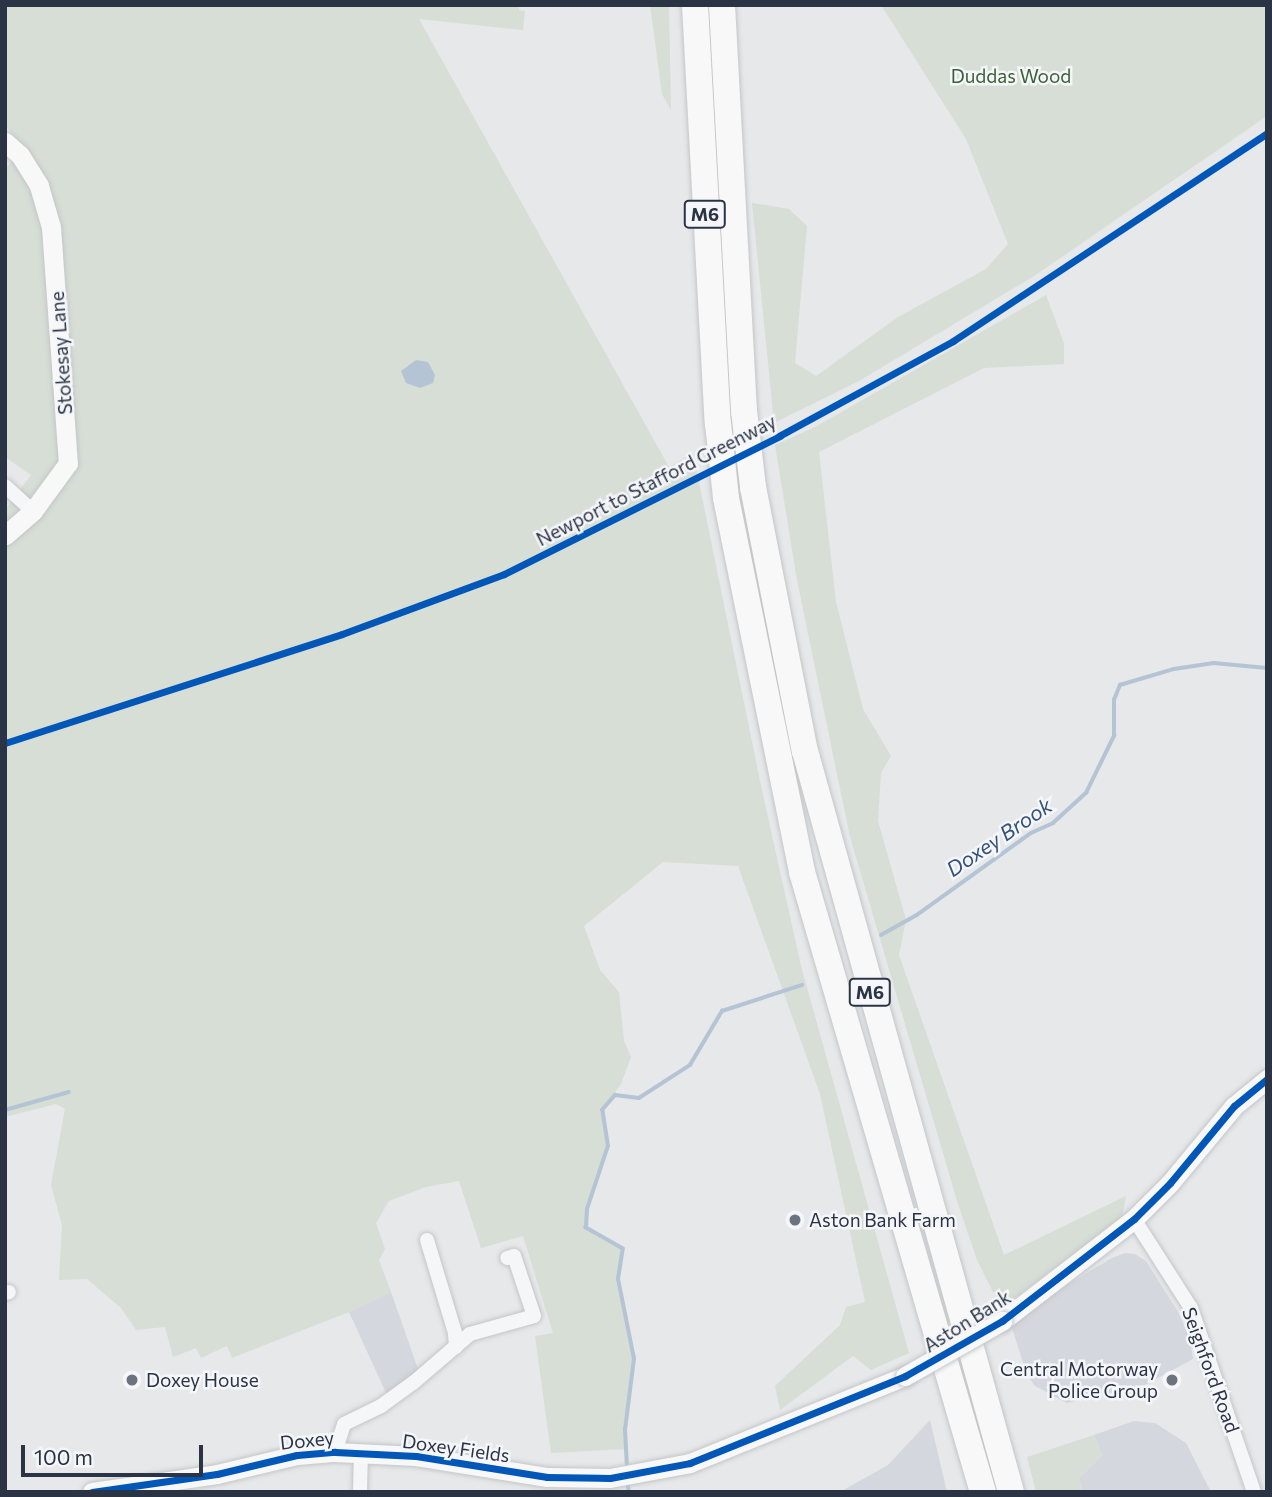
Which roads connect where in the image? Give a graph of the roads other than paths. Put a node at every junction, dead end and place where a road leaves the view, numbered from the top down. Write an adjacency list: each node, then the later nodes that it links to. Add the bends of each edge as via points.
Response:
1 (695, 5): 18 (highway, M6, via 726,498 802,872)
2 (722, 5): 19 (highway, M6, via 744,411 805,751)
3 (12, 148): 5 (street, Stokesay Lane, via 39,186 51,227 68,463)
4 (5, 486): 5 (street)
5 (33, 511): 6 (street, Stokesay Lane)
6 (5, 535)
7 (1267, 1079): 8 (street, Aston Bank, via 1234,1106)
8 (1134, 1219): 14 (street, Aston Bank, bridge, via 1002,1321 905,1376 690,1463); 20 (street, Seighford Road, via 1191,1308)
9 (427, 1240): 11 (street)
10 (506, 1258): 11 (street, via 514,1256 534,1316 470,1334)
11 (456, 1347): 12 (street, via 381,1406 344,1424)
12 (335, 1452): 13 (street, Doxey); 15 (street, Doxey, via 297,1455)
13 (361, 1452): 14 (street, Doxey Fields, via 547,1477); 17 (street)
14 (610, 1478)
15 (159, 1488): 16 (street, Doxey)
16 (92, 1492)
17 (360, 1492)
18 (983, 1492)
19 (1012, 1492)
20 (1254, 1492)

